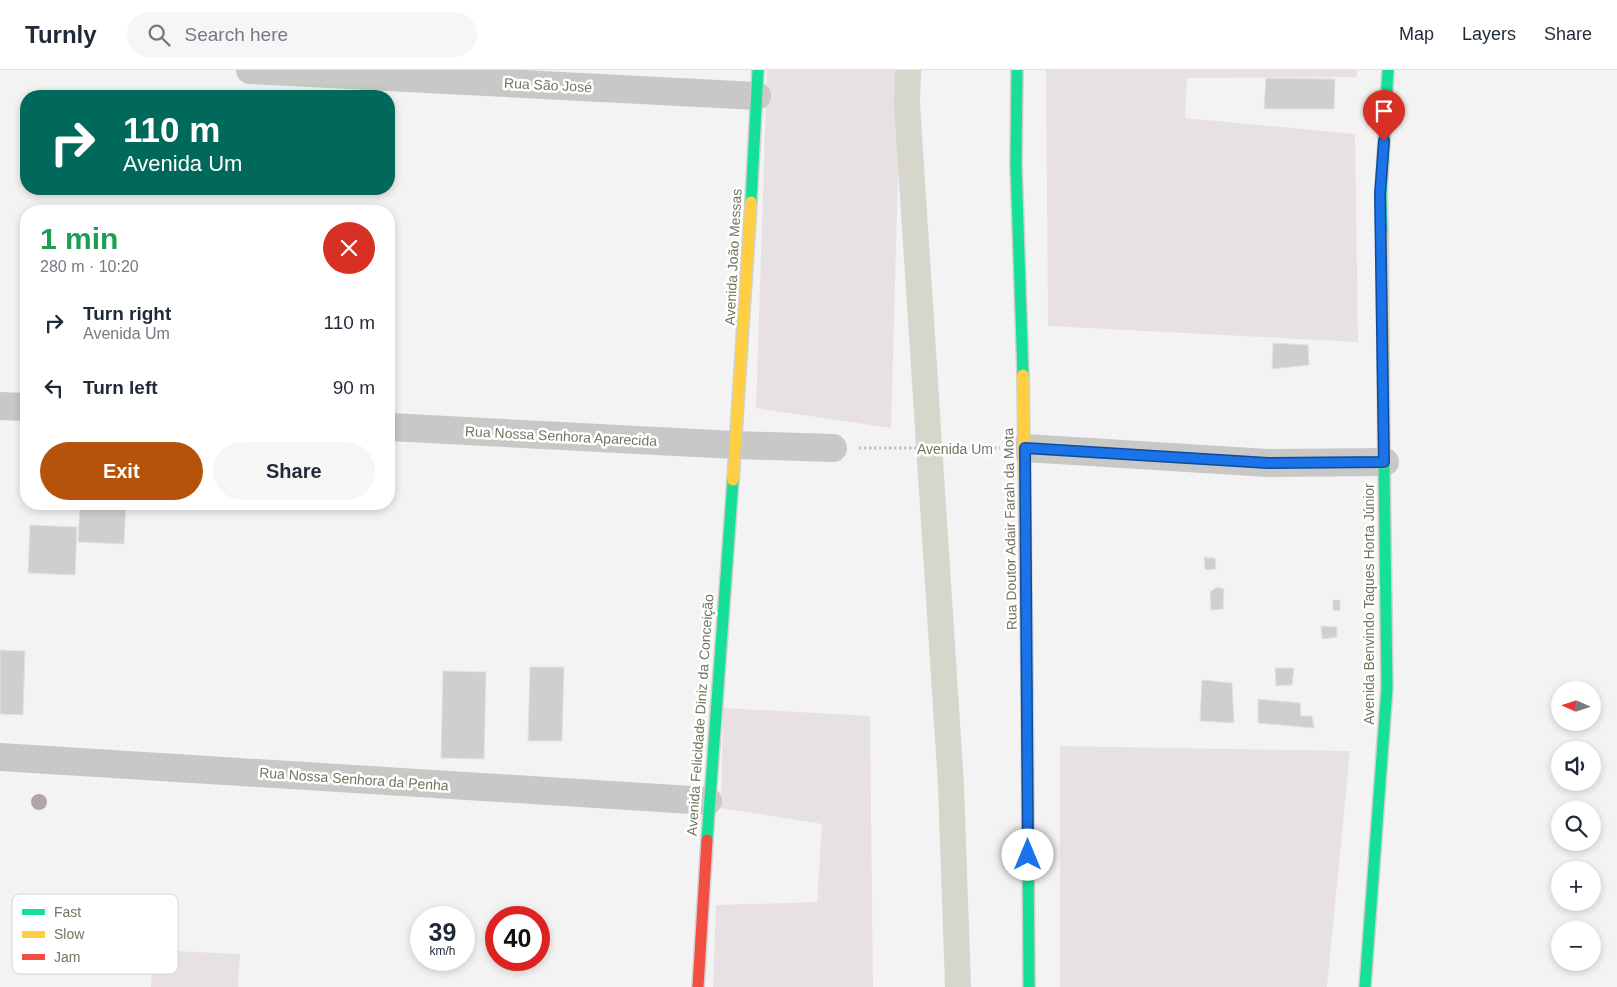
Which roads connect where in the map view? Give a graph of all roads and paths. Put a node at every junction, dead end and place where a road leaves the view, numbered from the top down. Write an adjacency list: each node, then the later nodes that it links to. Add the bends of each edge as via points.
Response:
1 (250, 70): 4 (street, Rua São José)
2 (1017, 70): 10 (street, Rua Doutor Adair Farah da Mota, via 1016,165)
3 (1388, 70): 11 (street, Avenida Benvindo Taques Horta Júnior, via 1380,194)
4 (758, 83): 8 (street, Avenida João Messas, via 744,334)
5 (0, 406): 6 (street)
6 (20, 408)
7 (395, 427): 8 (street, Rua Nossa Senhora Aparecida)
8 (734, 445): 9 (street); 13 (street, Avenida Felicidade Diniz da Conceição)
9 (833, 448): 10 (path, Avenida Um)
10 (1025, 448): 11 (street, via 1268,463); 15 (street, Rua Doutor Adair Farah da Mota)
11 (1384, 462): 16 (street, Avenida Benvindo Taques Horta Júnior, via 1387,688)
12 (0, 757): 13 (street, Rua Nossa Senhora da Penha)
13 (708, 801): 14 (street, Avenida Felicidade Diniz da Conceição)
14 (698, 987)
15 (1029, 987)
16 (1365, 987)

